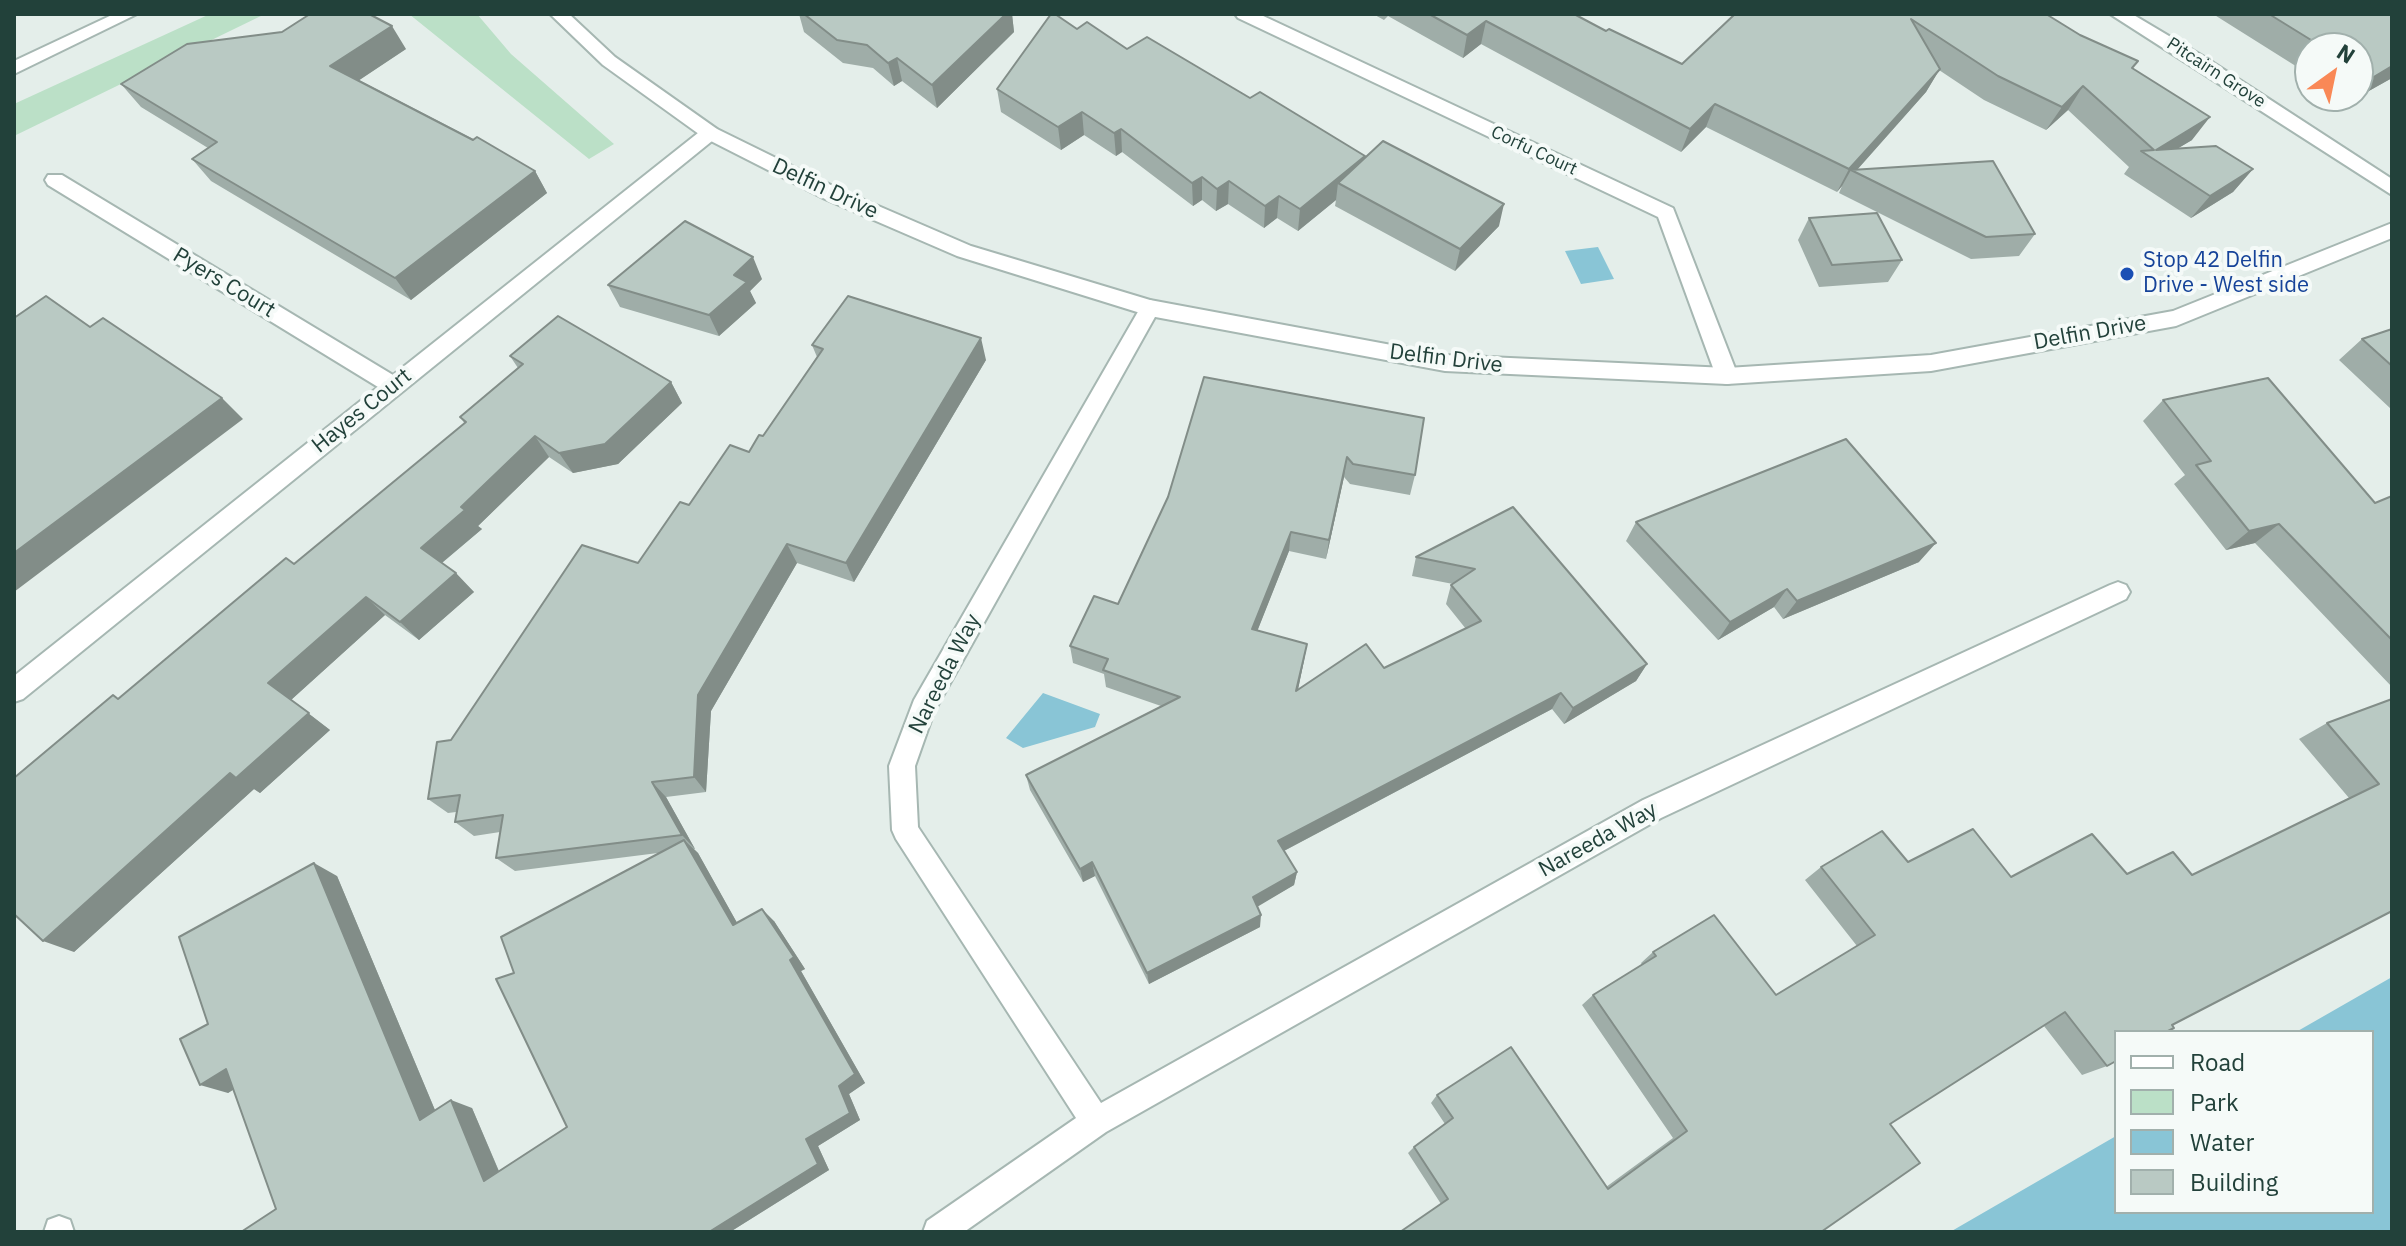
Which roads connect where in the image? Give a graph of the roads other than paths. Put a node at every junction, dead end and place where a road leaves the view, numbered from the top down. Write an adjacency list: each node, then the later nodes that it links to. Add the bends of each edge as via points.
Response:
1 (128, 14): 5 (street)
2 (559, 14): 6 (street, Delfin Drive, via 609,61)
3 (1244, 14): 11 (street, Corfu Court, via 1666,213)
4 (2119, 14): 8 (street, Pitcairn Grove)
5 (14, 68)
6 (710, 133): 10 (street, Delfin Drive, via 964,251); 12 (street, Hayes Court)
7 (55, 180): 12 (street, Pyers Court)
8 (2392, 188)
9 (2392, 230): 11 (street, Delfin Drive, via 2176,318 1931,363)
10 (1150, 308): 11 (street, Delfin Drive, via 1445,363); 15 (street, Nareeda Way, via 923,708 902,766 905,830)
11 (1727, 376)
12 (394, 386): 14 (street, Hayes Court)
13 (2118, 592): 15 (street, Nareeda Way, via 1652,809)
14 (14, 691)
15 (1096, 1122): 16 (street, Nareeda Way)
16 (938, 1232)

